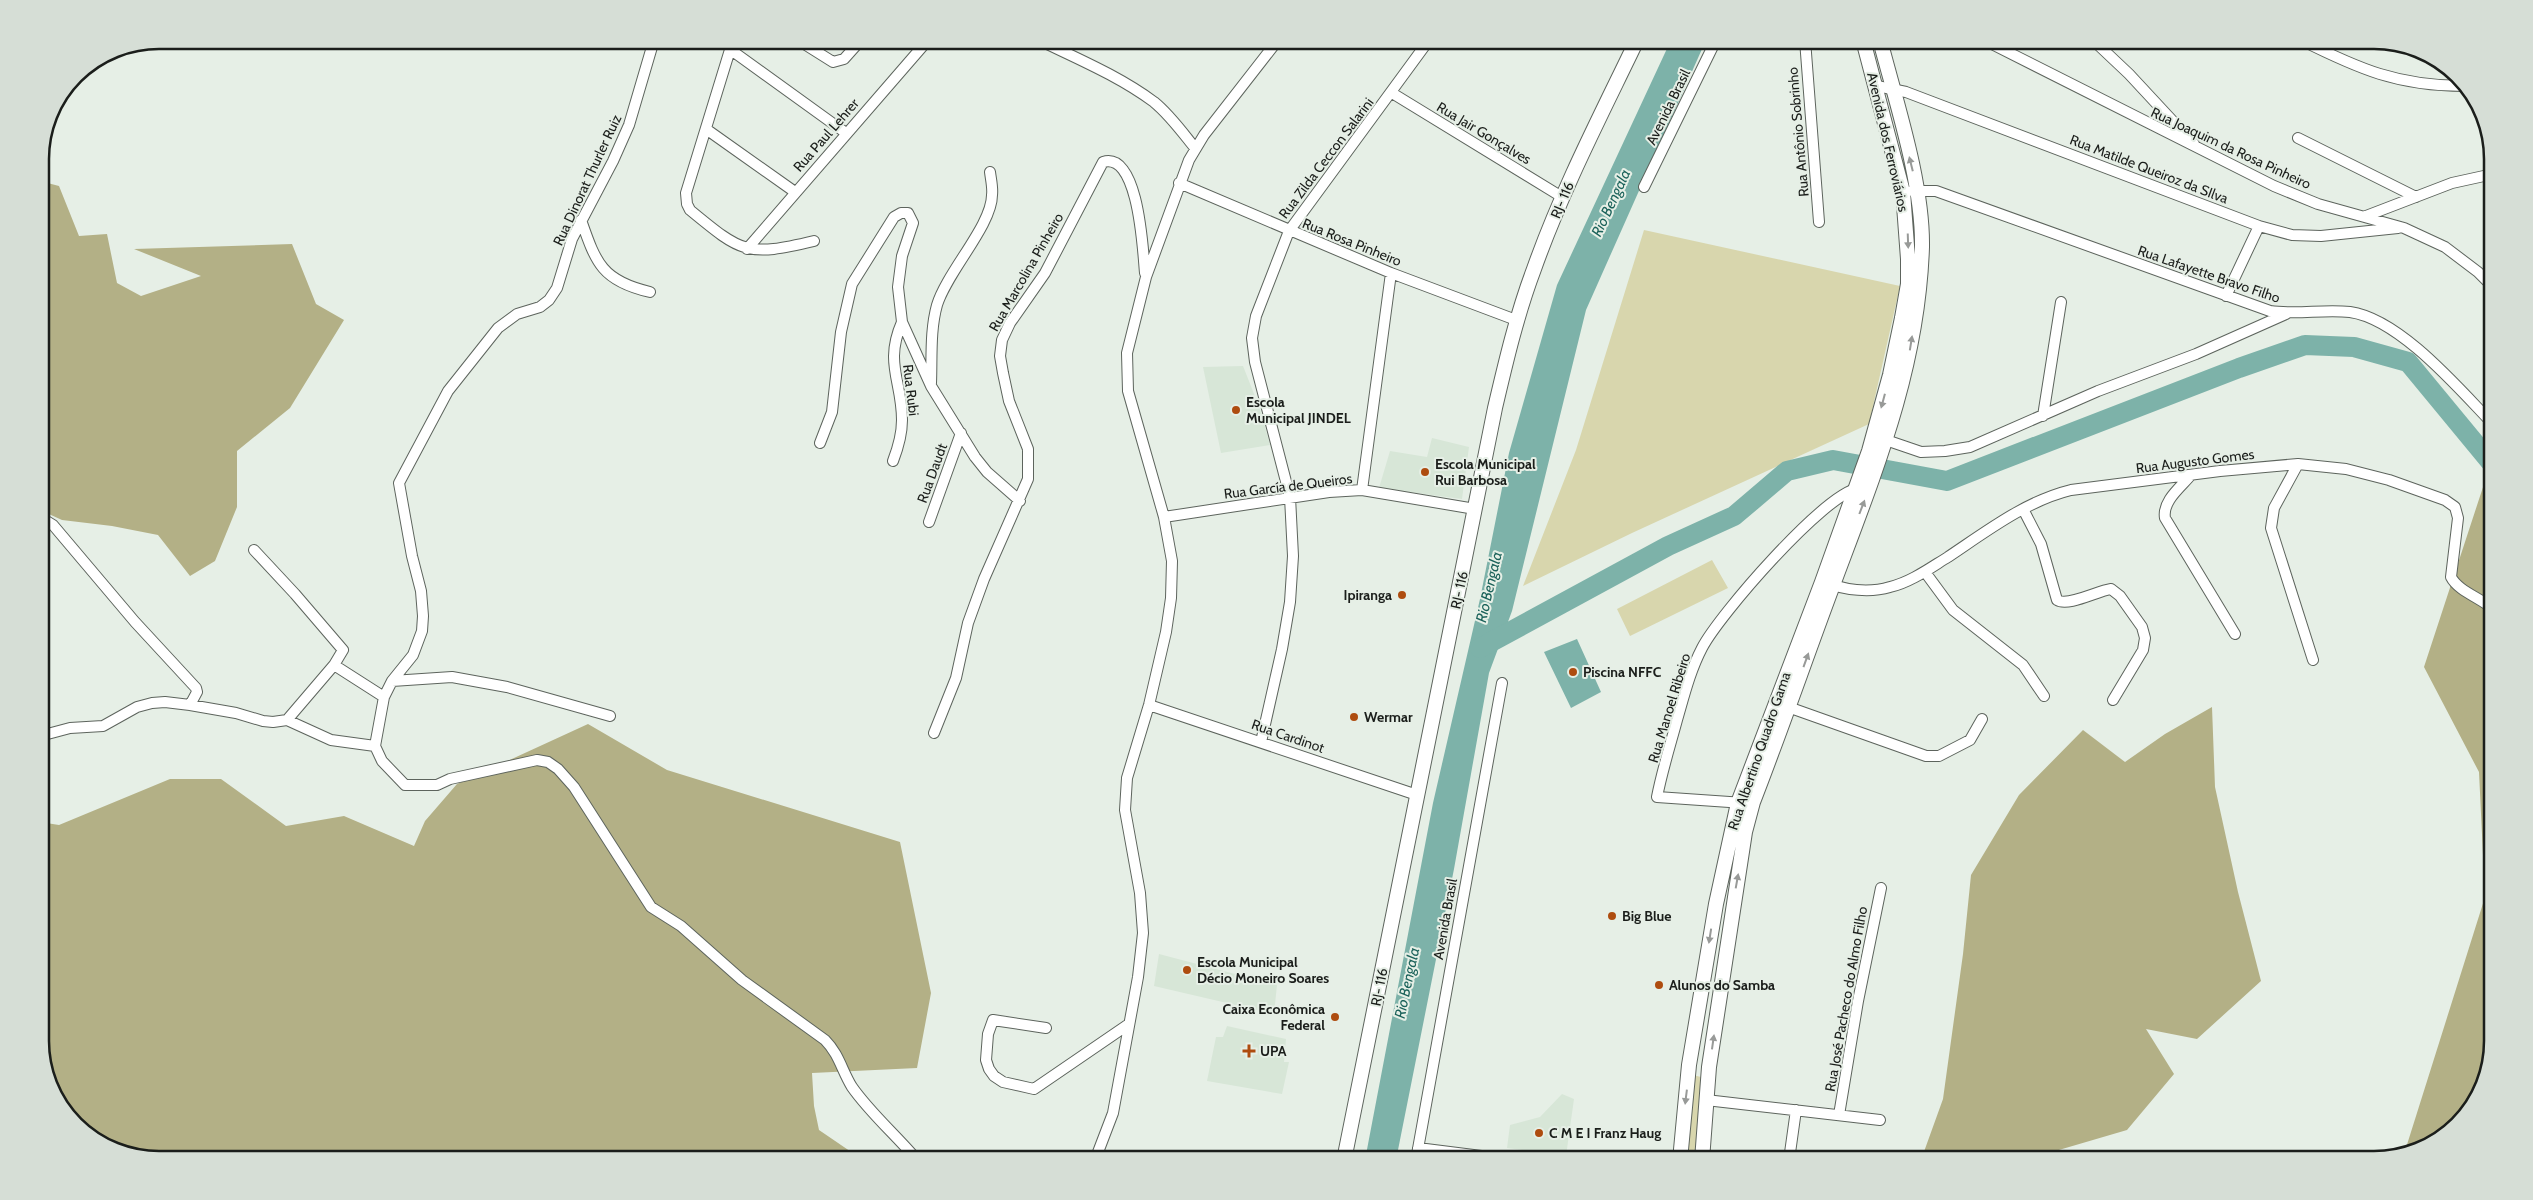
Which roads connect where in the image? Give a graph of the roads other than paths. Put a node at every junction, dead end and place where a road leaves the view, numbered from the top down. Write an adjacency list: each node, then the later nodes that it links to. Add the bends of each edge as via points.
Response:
1 (651, 49): 37 (street, Rua Dinorat Thurler Ruiz, via 629,125 614,162)
2 (731, 49): 22 (street)
3 (737, 49): 23 (street)
4 (812, 49): 5 (street, via 833,62 844,60)
5 (853, 49)
6 (920, 49): 23 (street, Rua Paul Lehrer)
7 (1058, 49): 25 (street, via 1124,82 1155,103)
8 (1271, 49): 25 (street)
9 (1423, 49): 21 (street, Rua Zilda Ceccon Salarini)
10 (1633, 49): 34 (main road, RJ- 116)
11 (1712, 49): 30 (street, Avenida Brasil)
12 (1806, 49): 38 (street, Rua Antônio Sobrinho)
13 (1866, 49): 18 (main road, Avenida dos Ferroviários)
14 (1882, 49): 20 (main road)
15 (2002, 49): 26 (street, Rua Joaquim da Rosa Pinheiro)
16 (2103, 49): 26 (street)
17 (2319, 49): 19 (street, via 2388,78)
18 (1876, 86): 20 (street, Rua Matilde Queiroz da SIlva); 33 (main road, Avenida dos Ferroviários)
19 (2457, 86)
20 (1892, 88): 31 (main road, one-way to 20); 39 (street, Rua Matilde Queiroz da SIlva)
21 (1392, 93): 34 (street, Rua Jair Gonçalves); 41 (street, Rua Zilda Ceccon Salarini)
22 (706, 130): 32 (street); 43 (street, via 685,198 690,210 731,243)
23 (846, 133): 32 (street, Rua Paul Lehrer)
24 (2298, 138): 35 (street)
25 (1195, 148): 29 (street)
26 (2200, 150): 36 (street, Rua Joaquim da Rosa Pinheiro, via 2318,204)
27 (990, 172): 53 (street, via 992,197 985,218 952,270 937,305)
28 (2484, 176): 35 (street, via 2452,183)
29 (1179, 184): 41 (street, Rua Rosa Pinheiro); 45 (street)
30 (1644, 187)
31 (1917, 190): 33 (street, Rua Lafayette Bravo Filho); 48 (street, Rua Lafayette Bravo Filho, via 1936,191); 58 (main road, one-way to 31, via 1906,370 1917,303 1922,246)
32 (795, 192): 43 (street, Rua Paul Lehrer)
33 (1903, 192): 58 (main road, Avenida dos Ferroviários, one-way to 58, via 1908,284 1890,375 1873,435)
34 (1562, 197): 51 (main road, RJ- 116)
35 (2416, 197): 36 (street)
36 (2366, 216): 40 (street, Rua Joaquim da Rosa Pinheiro)
37 (581, 220): 47 (street, via 594,258 601,268 623,284); 79 (street, Rua Dinorat Thurler Ruiz, via 557,288 549,300 540,308 517,314 498,328 448,391 399,483 423,616 418,643 407,666)
38 (1819, 222)
39 (2259, 226): 40 (street, Rua Matilde Queiroz da SIlva, via 2292,235 2321,236); 48 (street)
40 (2404, 228): 46 (street, Rua Joaquim da Rosa Pinheiro, via 2445,247)
41 (1289, 231): 44 (street, Rua Rosa Pinheiro); 65 (street, Rua Zilda Ceccon Salarini, via 1256,316 1252,338 1263,400)
42 (814, 241): 43 (street, via 782,248)
43 (747, 249)
44 (1391, 273): 51 (street, Rua Rosa Pinheiro); 64 (street)
45 (1146, 277): 66 (street, Rua Marcolina Pinheiro, via 1136,198 1129,178 1118,164 1103,162 1044,273 1010,322 1002,340 1000,356 1009,401 1028,449 1030,464); 69 (street, via 1132,326 1126,372 1132,409)
46 (2484, 278)
47 (650, 292)
48 (2226, 296): 50 (street, Rua Lafayette Bravo Filho, via 2270,311)
49 (2061, 302): 55 (street)
50 (2287, 313): 54 (street, Rua Lafayette Bravo Filho, via 2342,312 2375,319 2427,358); 55 (street)
51 (1516, 320): 67 (main road, RJ- 116)
52 (902, 322): 53 (street); 57 (street, via 898,287 902,256 913,219 905,212 897,214 891,221 852,284 841,332 832,412); 59 (street, Rua Rubi, via 893,348 902,418)
53 (931, 386): 56 (street)
54 (2484, 415)
55 (2043, 416): 58 (street, via 1970,447 1921,452)
56 (961, 433): 66 (street, via 987,472); 70 (street, Rua Daudt)
57 (820, 444)
58 (1879, 448): 62 (main road, Rua Albertino Quadro Gama); 63 (main road, Rua Albertino Quadro Gama, via 1861,470)
59 (893, 461)
60 (2298, 464): 61 (street, Rua Augusto Gomes); 75 (street, Rua Augusto Gomes, via 2346,469 2389,480 2445,500 2455,507 2458,518 2451,577 2454,583); 77 (street, via 2274,508 2271,528)
61 (2191, 475): 68 (street, Rua Augusto Gomes, via 2071,490 2049,495); 76 (street, via 2167,503 2165,518)
62 (1870, 486): 63 (street); 74 (main road, Rua Albertino Quadro Gama, one-way to 62)
63 (1855, 489): 74 (main road, Rua Albertino Quadro Gama); 96 (street, Rua Manoel Ribeiro, via 1823,508 1719,622 1702,648 1689,679 1657,797)
64 (1362, 490): 65 (street, Rua García de Queiros); 67 (street, Rua García de Queiros)
65 (1290, 497): 69 (street, Rua García de Queiros); 92 (street, Rua Zilda Ceccon Salarini, via 1293,556 1290,602)
66 (1020, 501): 90 (street, Rua Marcolina Pinheiro, via 984,579 968,623 956,678)
67 (1475, 509): 94 (main road, RJ- 116)
68 (2023, 509): 73 (street, Rua Augusto Gomes); 83 (street, via 2041,544 2057,600 2066,603 2111,589 2120,596 2142,628 2145,638 2143,650)
69 (1164, 517): 85 (street, via 1172,561 1172,598)
70 (929, 522)
71 (49, 523): 84 (street, via 196,688)
72 (254, 550): 78 (street, via 343,650)
73 (1926, 572): 74 (street, Rua Augusto Gomes, via 1892,587 1871,591); 81 (street, via 1953,610 2023,665)
74 (1827, 584): 86 (main road, Rua Albertino Quadro Gama, one-way to 74); 96 (main road, Rua Albertino Quadro Gama)
75 (2484, 601)
76 (2235, 634)
77 (2313, 660)
78 (334, 665): 82 (street); 89 (street)
79 (392, 681): 82 (street); 87 (street, via 452,677 508,687)
80 (1502, 684): 106 (street, Avenida Brasil)
81 (2044, 696)
82 (384, 697): 93 (street)
83 (2112, 700)
84 (190, 705): 89 (street, via 263,721); 91 (street, via 152,703 137,707 103,726 70,728)
85 (1149, 705): 92 (street, Rua Cardinot); 98 (street, via 1127,778 1125,810 1140,893 1143,933)
86 (1788, 707): 88 (street, via 1926,756 1939,756 1970,740); 95 (main road, Rua Albertino Quadro Gama)
87 (610, 716)
88 (1982, 719)
89 (287, 720): 93 (street, via 331,740)
90 (934, 733)
91 (49, 734)
92 (1261, 742): 94 (street, Rua Cardinot)
93 (375, 746): 107 (street, via 382,761 406,786 437,785 450,779 537,760 558,768 596,820 651,908 681,926 742,980 830,1045 852,1086 873,1115)
94 (1417, 795): 109 (main road, RJ- 116)
95 (1753, 802): 96 (street); 101 (main road, Rua Albertino Quadro Gama, one-way to 95, via 1732,909)
96 (1738, 803): 100 (main road, Rua Albertino Quadro Gama, one-way to 100, via 1721,876)
97 (1881, 888): 104 (street, Rua José Pacheco do Almo Filho)
98 (1129, 1024): 99 (street, via 1034,1088 1009,1084 994,1076 986,1060 992,1020); 108 (street, via 1113,1113)
99 (1046, 1028)
100 (1689, 1064): 101 (main road); 112 (main road, Rua Albertino Quadro Gama, one-way to 112)
101 (1709, 1067): 102 (main road, Rua Albertino Quadro Gama)
102 (1706, 1100): 103 (street); 113 (main road, Rua Albertino Quadro Gama)
103 (1796, 1110): 104 (street); 114 (street)
104 (1839, 1115): 105 (street)
105 (1880, 1120)
106 (1418, 1148): 110 (street, Avenida Brasil); 111 (street)
107 (908, 1151)
108 (1098, 1151)
109 (1346, 1151)
110 (1418, 1151)
111 (1442, 1151)
112 (1681, 1151)
113 (1703, 1151)
114 (1790, 1151)

